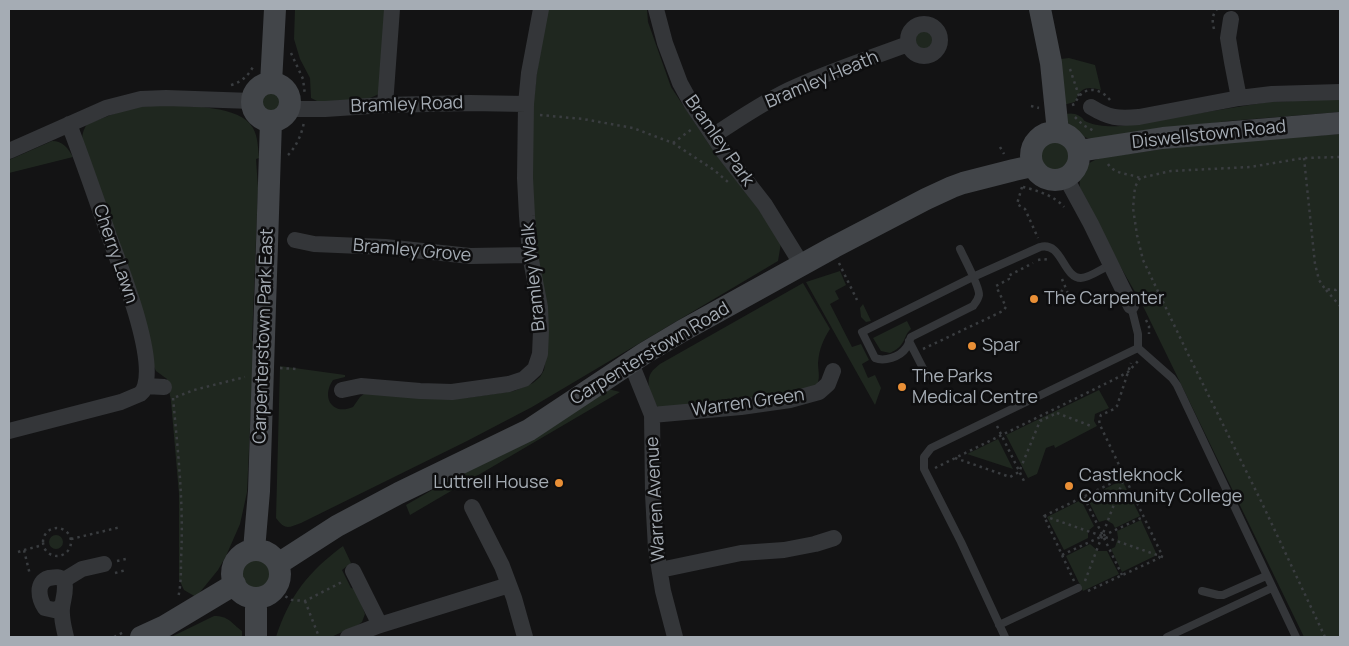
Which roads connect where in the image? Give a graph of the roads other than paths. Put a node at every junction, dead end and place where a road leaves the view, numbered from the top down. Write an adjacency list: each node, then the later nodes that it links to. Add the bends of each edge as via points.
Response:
1 (275, 9): 8 (street)
2 (392, 9): 12 (street)
3 (541, 9): 14 (street, Bramley Walk)
4 (656, 9): 19 (street, Bramley Park, via 680,83)
5 (1040, 9): 18 (street, via 1052,63)
6 (1231, 19): 10 (street, via 1228,38)
7 (908, 44): 19 (street, Bramley Heath, via 788,90)
8 (271, 83): 11 (street, via 255,90); 15 (street, via 287,92 290,103)
9 (1340, 92): 10 (street)
10 (1239, 98): 13 (street, via 1126,119 1102,114)
11 (252, 101): 15 (street, via 252,108 260,118 265,120); 17 (street, via 140,99 106,108)
12 (385, 105): 14 (street, Bramley Road, via 470,103); 15 (street, Bramley Road)
13 (1091, 107)
14 (526, 109): 26 (street, Bramley Walk, via 525,178)
15 (280, 115): 43 (street, Carpenterstown Park East)
16 (1340, 123): 21 (street, Diswellstown Road, via 1163,138 1099,140)
17 (69, 124): 20 (street); 36 (street, Cherry Lawn, via 139,326 147,363)
18 (1058, 132): 21 (street, via 1073,140); 22 (street, via 1044,134 1034,144 1030,157)
19 (712, 136): 27 (street, Bramley Park, via 764,204)
20 (9, 151)
21 (1079, 151): 23 (street, via 1077,167)
22 (1032, 166): 23 (street, via 1046,180); 27 (street, Carpenterstown Road, via 952,187)
23 (1066, 178): 28 (street)
24 (295, 240): 26 (street, Bramley Grove, via 470,256)
25 (960, 249): 29 (lane)
26 (530, 255): 37 (street, Bramley Walk, via 540,305 541,333 538,361 530,375 509,384 452,392 361,386)
27 (802, 265): 33 (street, Carpenterstown Road)
28 (1110, 265): 29 (lane, via 1084,278 1078,277 1051,248 1044,246); 30 (street)
29 (973, 278): 31 (lane, via 979,292 973,306); 31 (lane, via 862,332 875,358 880,360 902,353)
30 (1131, 306): 32 (lane, via 1138,334)
31 (911, 338): 35 (lane)
32 (1138, 350): 48 (lane, via 1177,385); 58 (lane, via 932,448 926,454 924,469)
33 (629, 364): 39 (street, Warren Avenue); 44 (street, Carpenterstown Road, via 529,430 337,526)
34 (833, 371): 39 (street, Warren Green, via 828,384 819,392 790,400)
35 (927, 376)
36 (145, 386): 38 (street); 40 (street, via 140,394 121,402)
37 (342, 390)
38 (168, 392)
39 (652, 415): 46 (street, Warren Avenue, via 654,525)
40 (10, 427)
41 (472, 507): 51 (street)
42 (834, 538): 46 (street, via 784,550 741,553)
43 (254, 550): 44 (street, via 268,554); 50 (street, via 240,556 236,562 232,577)
44 (278, 564): 55 (street, via 278,584)
45 (105, 570): 49 (street, via 82,570)
46 (660, 570): 64 (street, Warren Avenue)
47 (353, 571): 57 (street)
48 (1266, 576): 52 (lane); 54 (lane, via 1223,596)
49 (64, 580): 56 (street, via 66,588); 56 (street, via 58,577 44,580 40,588 45,608 54,610)
50 (235, 584): 55 (street, via 249,597); 59 (street, via 165,626)
51 (509, 585): 57 (street); 63 (street)
52 (1272, 588): 66 (lane); 67 (lane)
53 (1079, 591): 58 (lane)
54 (1202, 591)
55 (265, 594): 61 (street)
56 (62, 607): 60 (street)
57 (380, 625): 62 (street)
58 (999, 625): 65 (lane)
59 (136, 633)
60 (66, 637)
61 (256, 637)
62 (348, 637)
63 (525, 637)
64 (675, 637)
65 (1005, 637)
66 (1168, 637)
67 (1296, 637)

